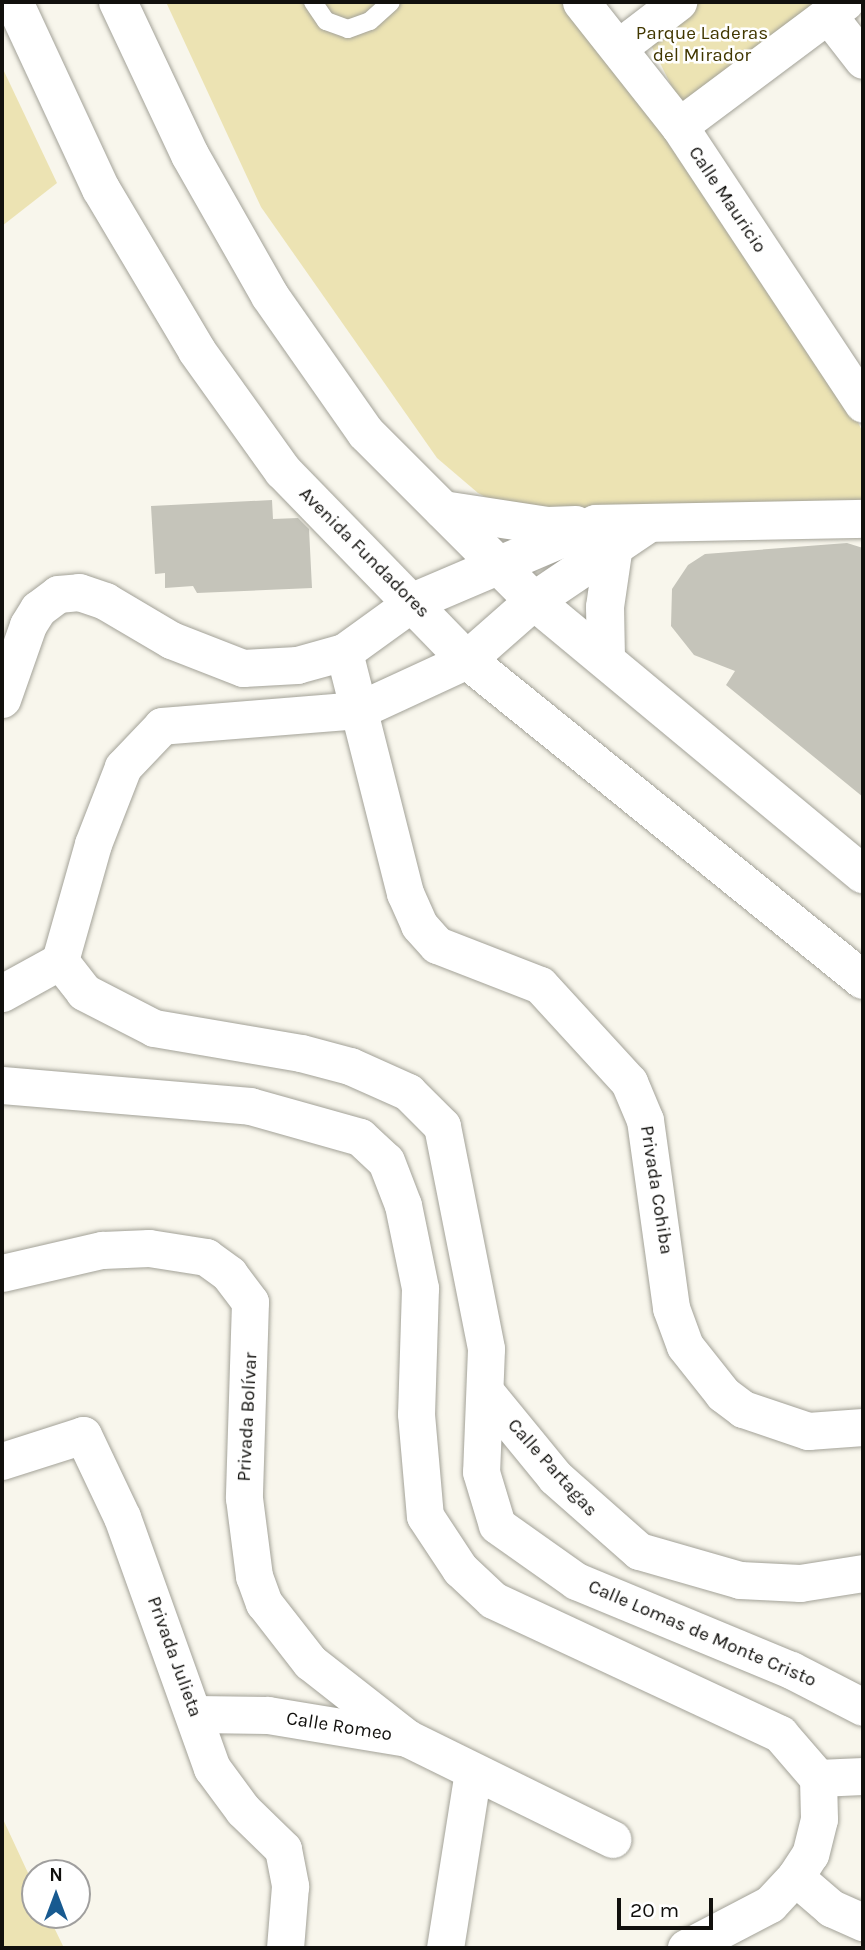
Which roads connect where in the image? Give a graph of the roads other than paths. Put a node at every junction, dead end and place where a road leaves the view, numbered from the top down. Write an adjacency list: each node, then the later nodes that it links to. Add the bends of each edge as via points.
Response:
1 (14, 2): 17 (main road, Avenida Fundadores, via 101,189 197,351 283,471)
2 (118, 2): 12 (main road, via 190,155 270,296 366,433)
3 (313, 2): 4 (lane, via 326,21 348,29 370,21)
4 (391, 2)
5 (582, 2): 8 (street, Calle Mauricio)
6 (678, 2): 8 (street)
7 (837, 9): 9 (street); 10 (street)
8 (618, 48): 10 (street, Calle Mauricio)
9 (863, 60)
10 (679, 127): 11 (street, Calle Mauricio)
11 (863, 404)
12 (443, 510): 14 (main road); 15 (main road)
13 (863, 519): 14 (main road, via 650,523)
14 (605, 534): 15 (main road, via 547,541); 16 (main road); 19 (main road)
15 (499, 567): 16 (main road); 17 (main road)
16 (534, 601): 19 (main road); 20 (main road)
17 (414, 602): 18 (street); 20 (main road, Avenida Fundadores)
18 (344, 652): 21 (street, via 297,665 243,668 171,640 105,601 79,592 58,594 38,609 28,625); 22 (street, Privada Cohiba)
19 (606, 659): 23 (main road)
20 (467, 660): 22 (street); 25 (main road, Avenida Fundadores)
21 (2, 699)
22 (359, 710): 24 (street, via 162,726 123,767 93,844); 30 (street, Privada Cohiba, via 405,893 419,925 438,945 540,985 629,1082 646,1120 656,1171 671,1308 699,1366 723,1394 766,1418 808,1430)
23 (863, 874)
24 (60, 961): 26 (street); 29 (street, Calle Lomas de Monte Cristo, via 84,992 116,1012 202,1040 301,1053 350,1066 408,1092 442,1126 484,1336)
25 (863, 981)
26 (2, 992)
27 (2, 1086): 38 (street, via 250,1106 360,1137 386,1161 403,1205 420,1288 416,1414 425,1516 460,1569 493,1600 750,1716 780,1734)
28 (2, 1273): 35 (street, Privada Bolívar, via 102,1250 149,1248 206,1256 229,1274 250,1302 244,1498 254,1576 264,1604 310,1662)
29 (488, 1395): 32 (street, Calle Partagas, via 555,1476 639,1550 740,1580 800,1583); 33 (street, Calle Lomas de Monte Cristo, via 481,1472 497,1525 576,1581 791,1670)
30 (863, 1427)
31 (2, 1461): 34 (street, Privada Julieta, via 83,1435 122,1517)
32 (863, 1573)
33 (863, 1707)
34 (196, 1714): 35 (street, Calle Romeo, via 268,1715); 42 (street, Privada Julieta, via 223,1787 283,1849 290,1886)
35 (407, 1738): 36 (street, Calle Romeo)
36 (473, 1772): 39 (street); 43 (street)
37 (863, 1776): 38 (street)
38 (818, 1778): 40 (street, via 819,1819 810,1854)
39 (612, 1839)
40 (795, 1877): 41 (street, via 831,1908); 44 (street, via 770,1904)
41 (863, 1922)
42 (285, 1948)
43 (445, 1948)
44 (686, 1948)

